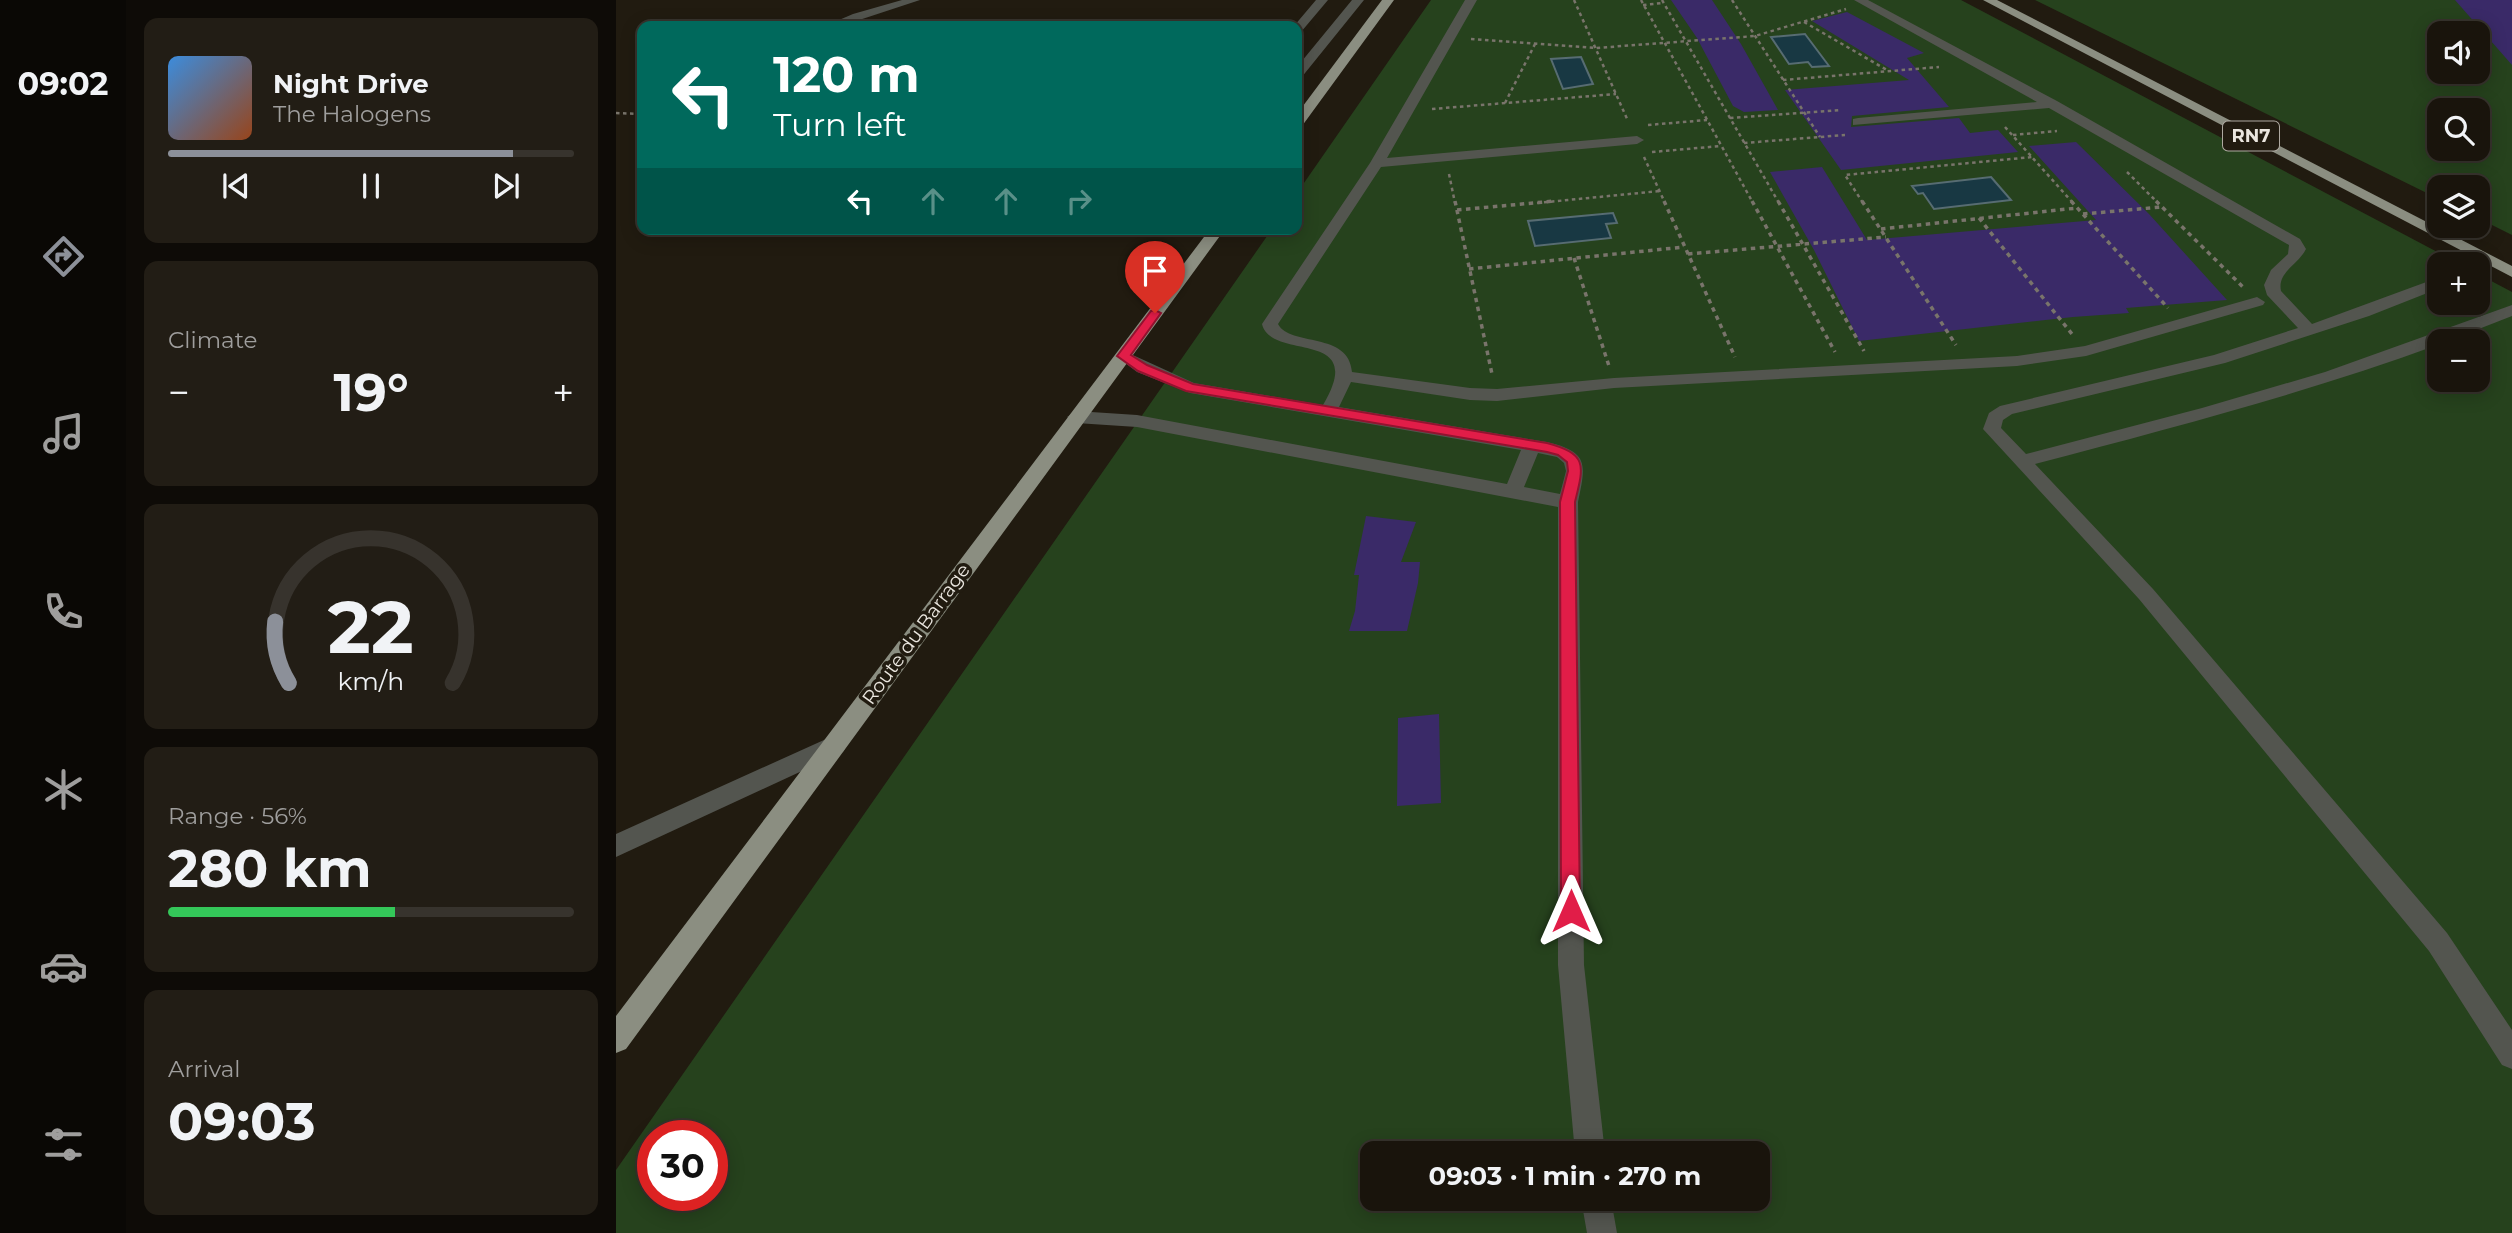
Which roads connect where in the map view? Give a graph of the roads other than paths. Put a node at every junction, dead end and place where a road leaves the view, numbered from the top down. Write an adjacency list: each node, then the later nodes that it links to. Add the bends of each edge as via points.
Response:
1 (914, 0): 8 (street)
2 (1322, 0): 9 (street)
3 (1358, 0): 10 (street)
4 (1388, 0): 12 (main road)
5 (1471, 0): 15 (street)
6 (1989, 0): 17 (main road, RN7)
7 (1863, 1): 11 (street)
8 (847, 21)
9 (1302, 24)
10 (1302, 69)
11 (2052, 104): 13 (street); 23 (street, via 2295,242 2296,257 2276,273 2271,286)
12 (1302, 116)
13 (1858, 122)
14 (1637, 140): 15 (street)
15 (1377, 163): 25 (street, via 1270,324 1277,334 1336,353 1346,367)
16 (1214, 235): 24 (main road, Route du Barrage)
17 (2462, 252)
18 (2490, 266): 19 (main road, RN7)
19 (2512, 272)
20 (2427, 287): 23 (street)
21 (2257, 302): 25 (street, via 2086,351 2039,359 1614,383 1496,395)
22 (2512, 310): 29 (street, via 2260,399)
23 (2309, 330): 29 (street, via 2219,359 2006,410 1995,417 1992,429)
24 (1124, 356): 26 (street, via 1190,388); 27 (main road, Route du Barrage)
25 (1345, 376): 26 (street)
26 (1327, 412): 28 (street)
27 (1076, 417): 30 (street, via 1137,421); 32 (main road, Route du Barrage)
28 (1532, 445): 30 (street); 31 (street, via 1563,452 1573,460)
29 (2021, 461): 35 (street, via 2146,594 2438,942)
30 (1513, 491): 31 (street)
31 (1568, 502): 36 (street, via 1571,965)
32 (835, 744): 33 (street); 34 (main road, Route du Barrage)
33 (616, 846)
34 (616, 1039)
35 (2512, 1055)
36 (1589, 1141)
37 (1599, 1211): 38 (street)
38 (1602, 1233)

